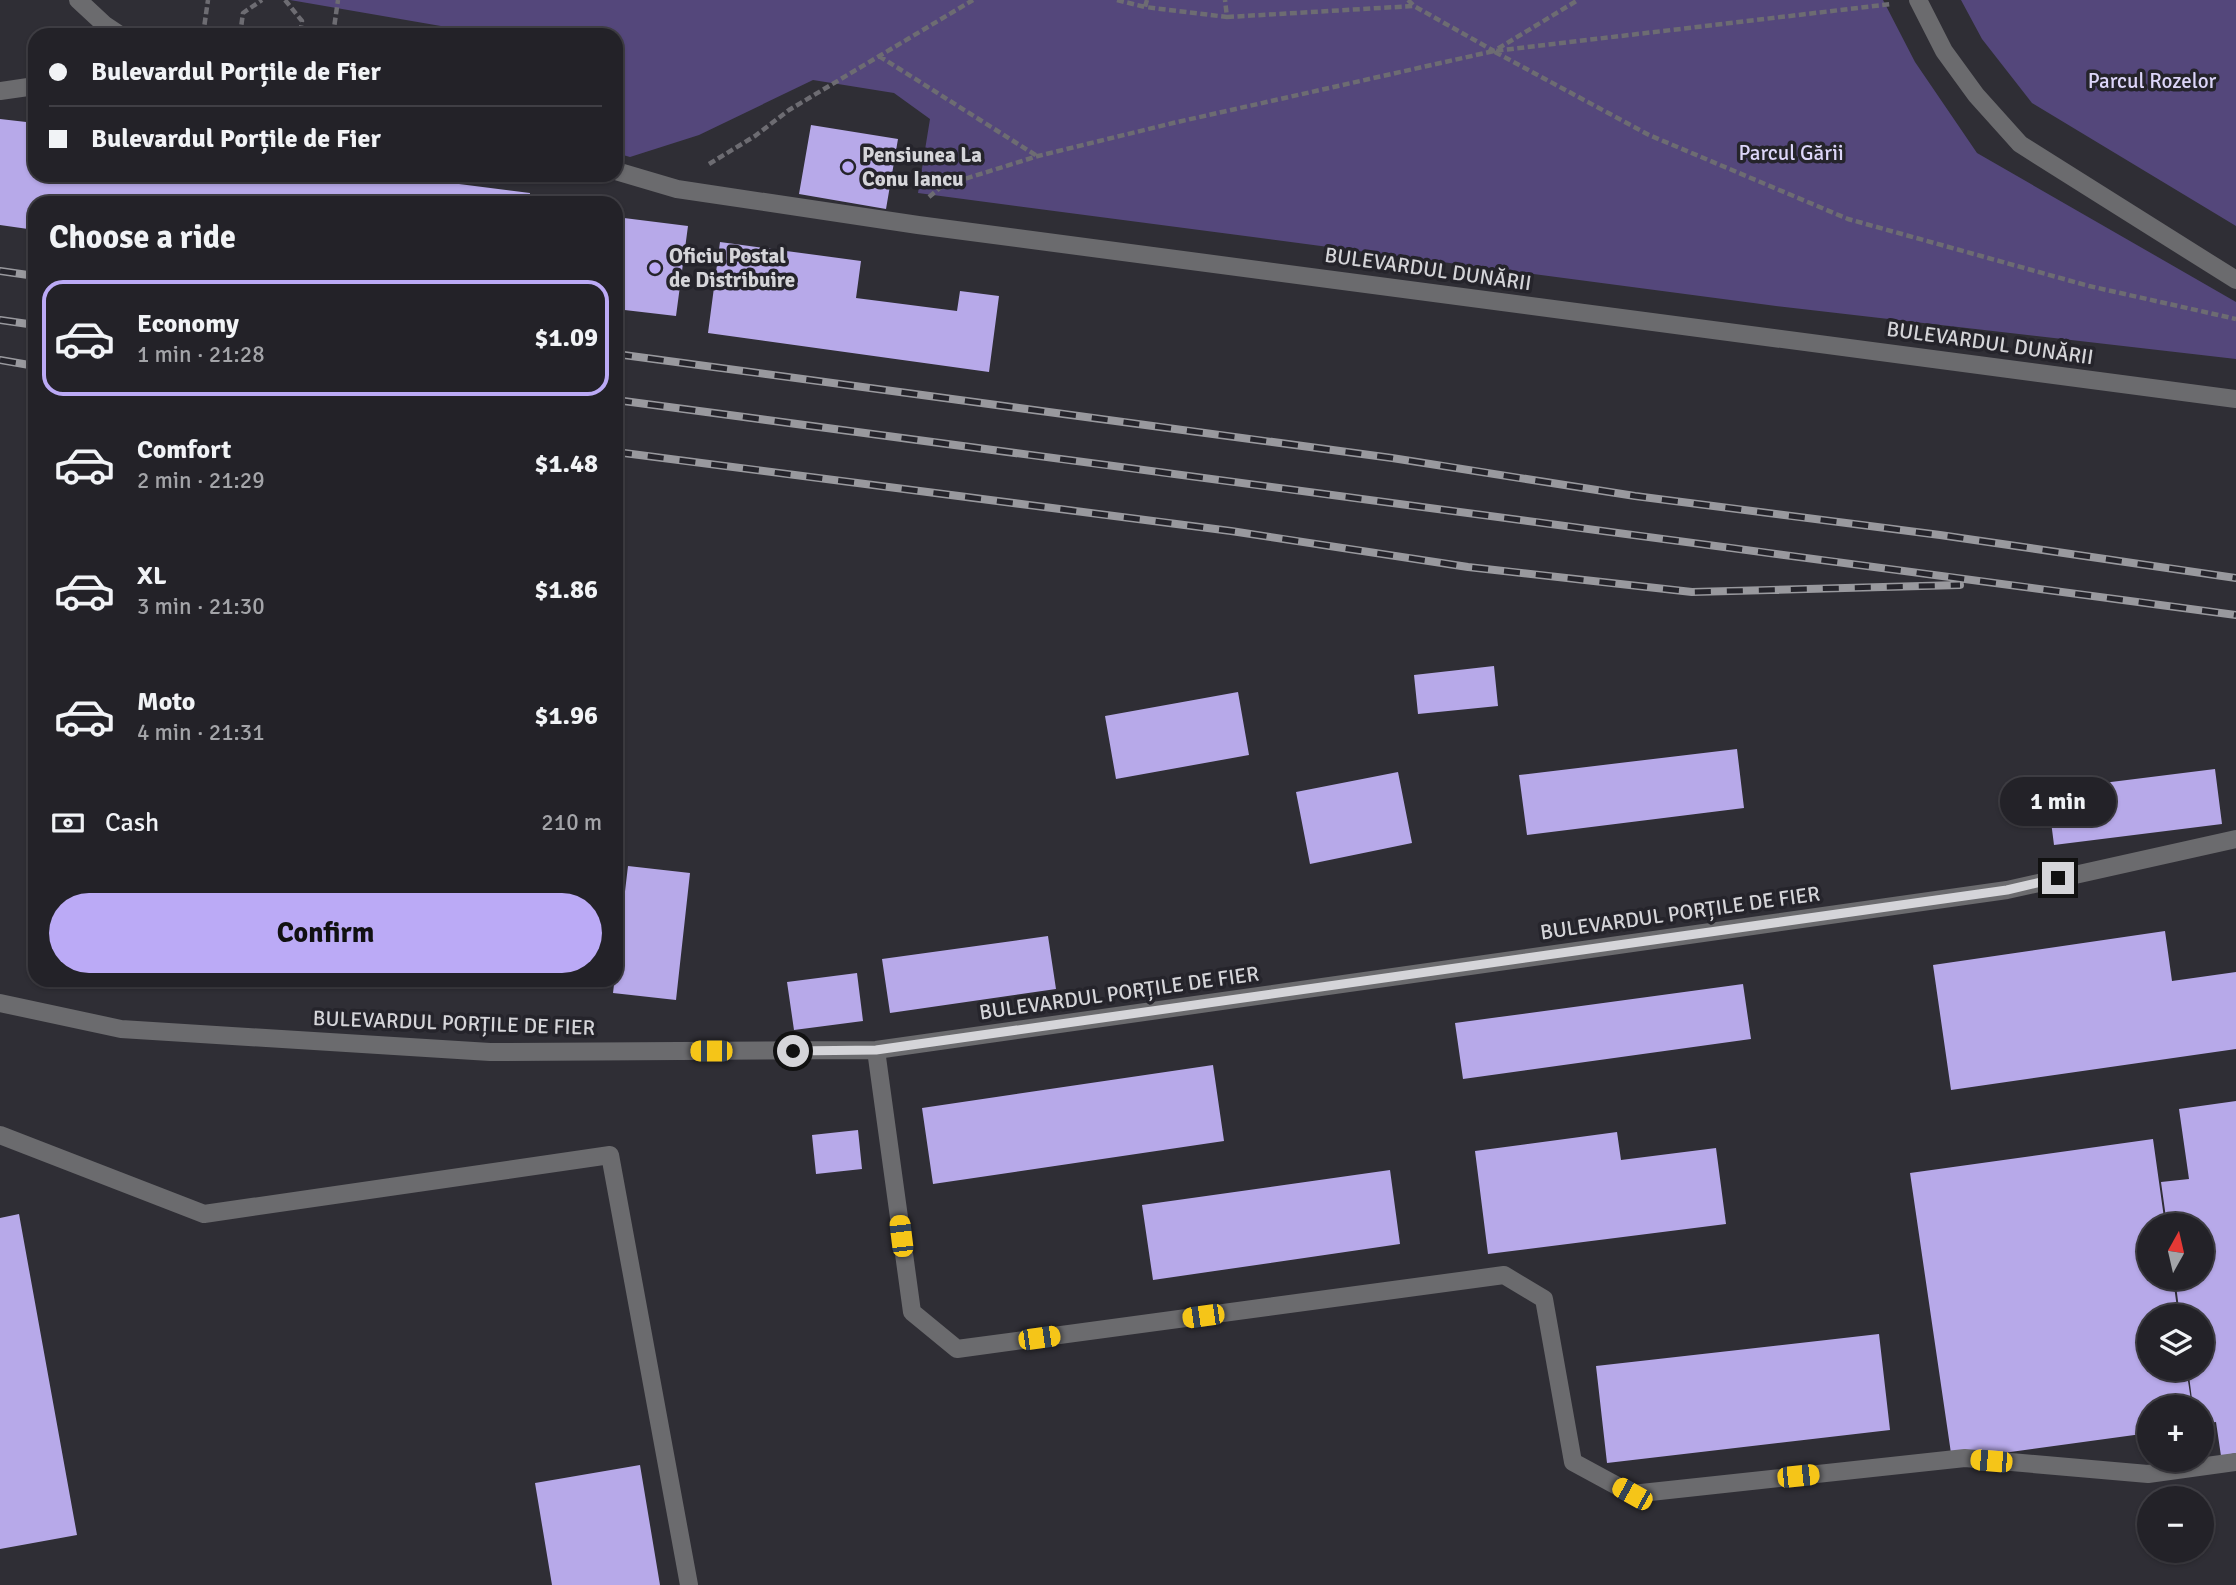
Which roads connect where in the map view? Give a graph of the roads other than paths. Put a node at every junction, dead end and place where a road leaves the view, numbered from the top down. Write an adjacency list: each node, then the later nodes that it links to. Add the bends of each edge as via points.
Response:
1 (78, 0): 3 (street)
2 (1918, 0): 7 (street, via 1944,51 2021,144)
3 (110, 28)
4 (28, 87): 5 (street)
5 (0, 91)
6 (623, 173): 8 (street, BULEVARDUL DUNĂRII, via 677,189 932,226)
7 (2236, 280)
8 (2236, 398)
9 (2236, 839): 11 (street, BULEVARDUL PORȚILE DE FIER, via 2007,890)
10 (0, 1003): 11 (street, BULEVARDUL PORȚILE DE FIER, via 121,1029 490,1052)
11 (876, 1050): 13 (street, via 912,1312 957,1349 1504,1275 1544,1299 1573,1462 1632,1494 1965,1458 2147,1474)
12 (0, 1135): 14 (street, via 204,1214 610,1155)
13 (2236, 1462)
14 (689, 1585)

